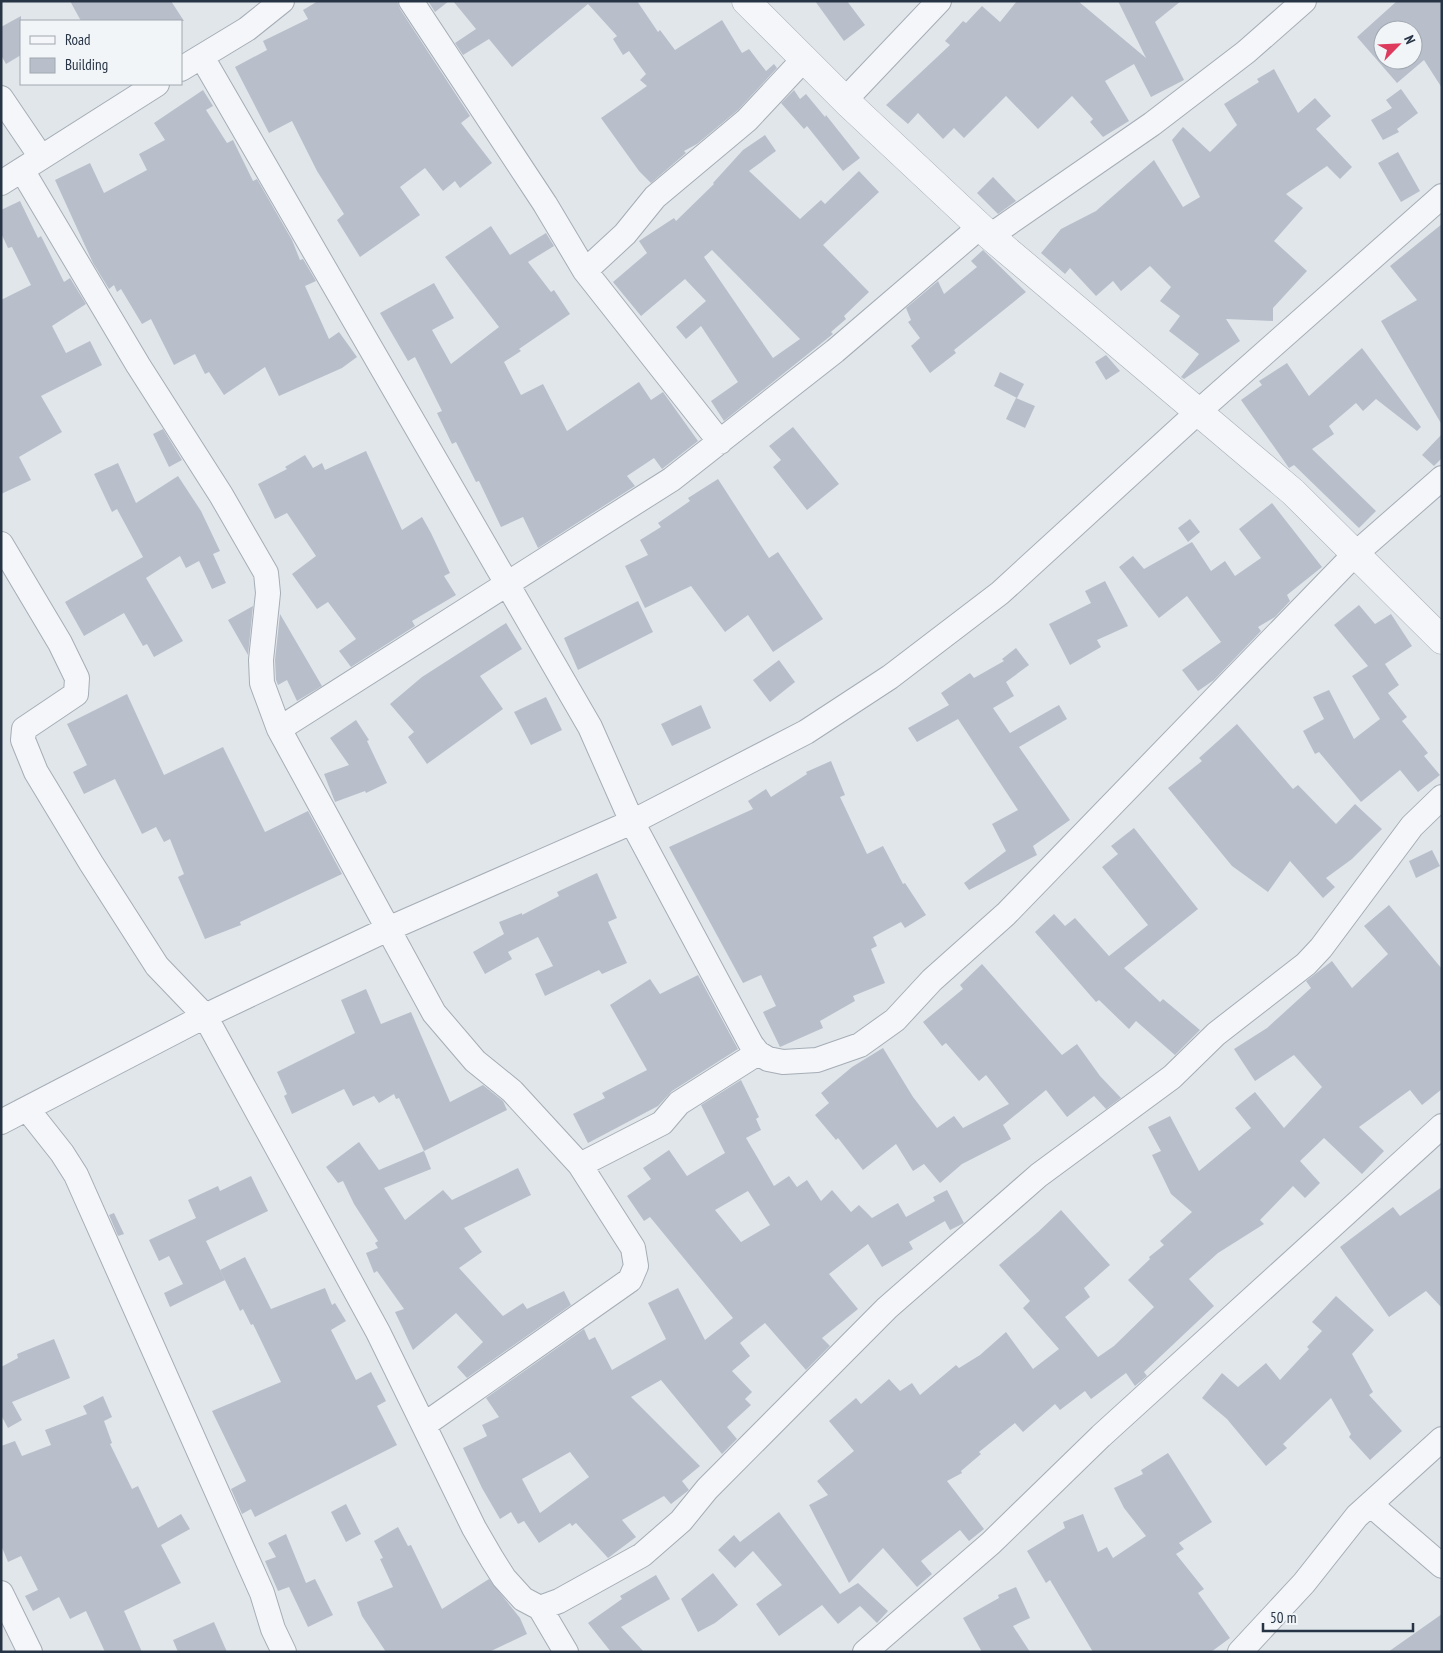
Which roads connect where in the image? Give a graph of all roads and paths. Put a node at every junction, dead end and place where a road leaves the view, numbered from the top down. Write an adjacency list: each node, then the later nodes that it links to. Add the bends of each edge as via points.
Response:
1 (282, 1): 6 (street, via 247,29)
2 (411, 1): 16 (street)
3 (746, 1): 7 (street)
4 (939, 1): 11 (street)
5 (1304, 1): 15 (street, via 1246,52 1152,124)
6 (202, 56): 8 (street); 22 (street)
7 (804, 59): 11 (street); 16 (street, via 748,120 655,197 625,234)
8 (182, 68)
9 (155, 85): 12 (street)
10 (1, 98): 12 (street)
11 (845, 100): 15 (street)
12 (31, 163): 13 (street); 24 (street, via 138,365 221,495 266,573 268,593 261,660 262,683)
13 (1, 183)
14 (1442, 196): 17 (street)
15 (985, 231): 17 (street); 18 (street)
16 (586, 271): 18 (street)
17 (1198, 412): 21 (street, via 1293,492); 26 (street, via 1000,593 890,677 806,732)
18 (720, 442): 22 (street, via 672,479)
19 (1442, 478): 21 (street)
20 (1, 544): 28 (street, via 77,678 76,694 24,729 23,740 36,772 157,966)
21 (1354, 555): 23 (street); 29 (street, via 1020,900 932,980 895,1020 860,1045 817,1060 783,1062)
22 (509, 583): 24 (street); 26 (street, via 590,727)
23 (1442, 640)
24 (279, 729): 27 (street)
25 (1442, 796): 39 (street, via 1412,826 1306,964 1216,1034 1172,1077 1039,1175 887,1308 707,1489 681,1521 642,1555 559,1601)
26 (632, 822): 27 (street); 29 (street, via 734,1015)
27 (388, 929): 28 (street); 33 (street, via 434,1013 475,1061 512,1091)
28 (205, 1016): 30 (street); 34 (street, via 378,1332)
29 (758, 1053): 33 (street, via 680,1103 662,1123)
30 (28, 1110): 31 (street); 41 (street, via 76,1175 262,1593)
31 (1, 1122)
32 (1442, 1126): 43 (street, via 1102,1436 991,1543)
33 (580, 1165): 34 (street, via 633,1248 636,1266 632,1278)
34 (424, 1425): 39 (street, via 474,1528 504,1578 523,1599)
35 (1442, 1439): 36 (street)
36 (1370, 1504): 37 (street); 44 (street, via 1304,1583)
37 (1442, 1566)
38 (1, 1593): 40 (street)
39 (540, 1608): 42 (street)
40 (30, 1652)
41 (284, 1652)
42 (566, 1652)
43 (865, 1652)
44 (1240, 1652)

